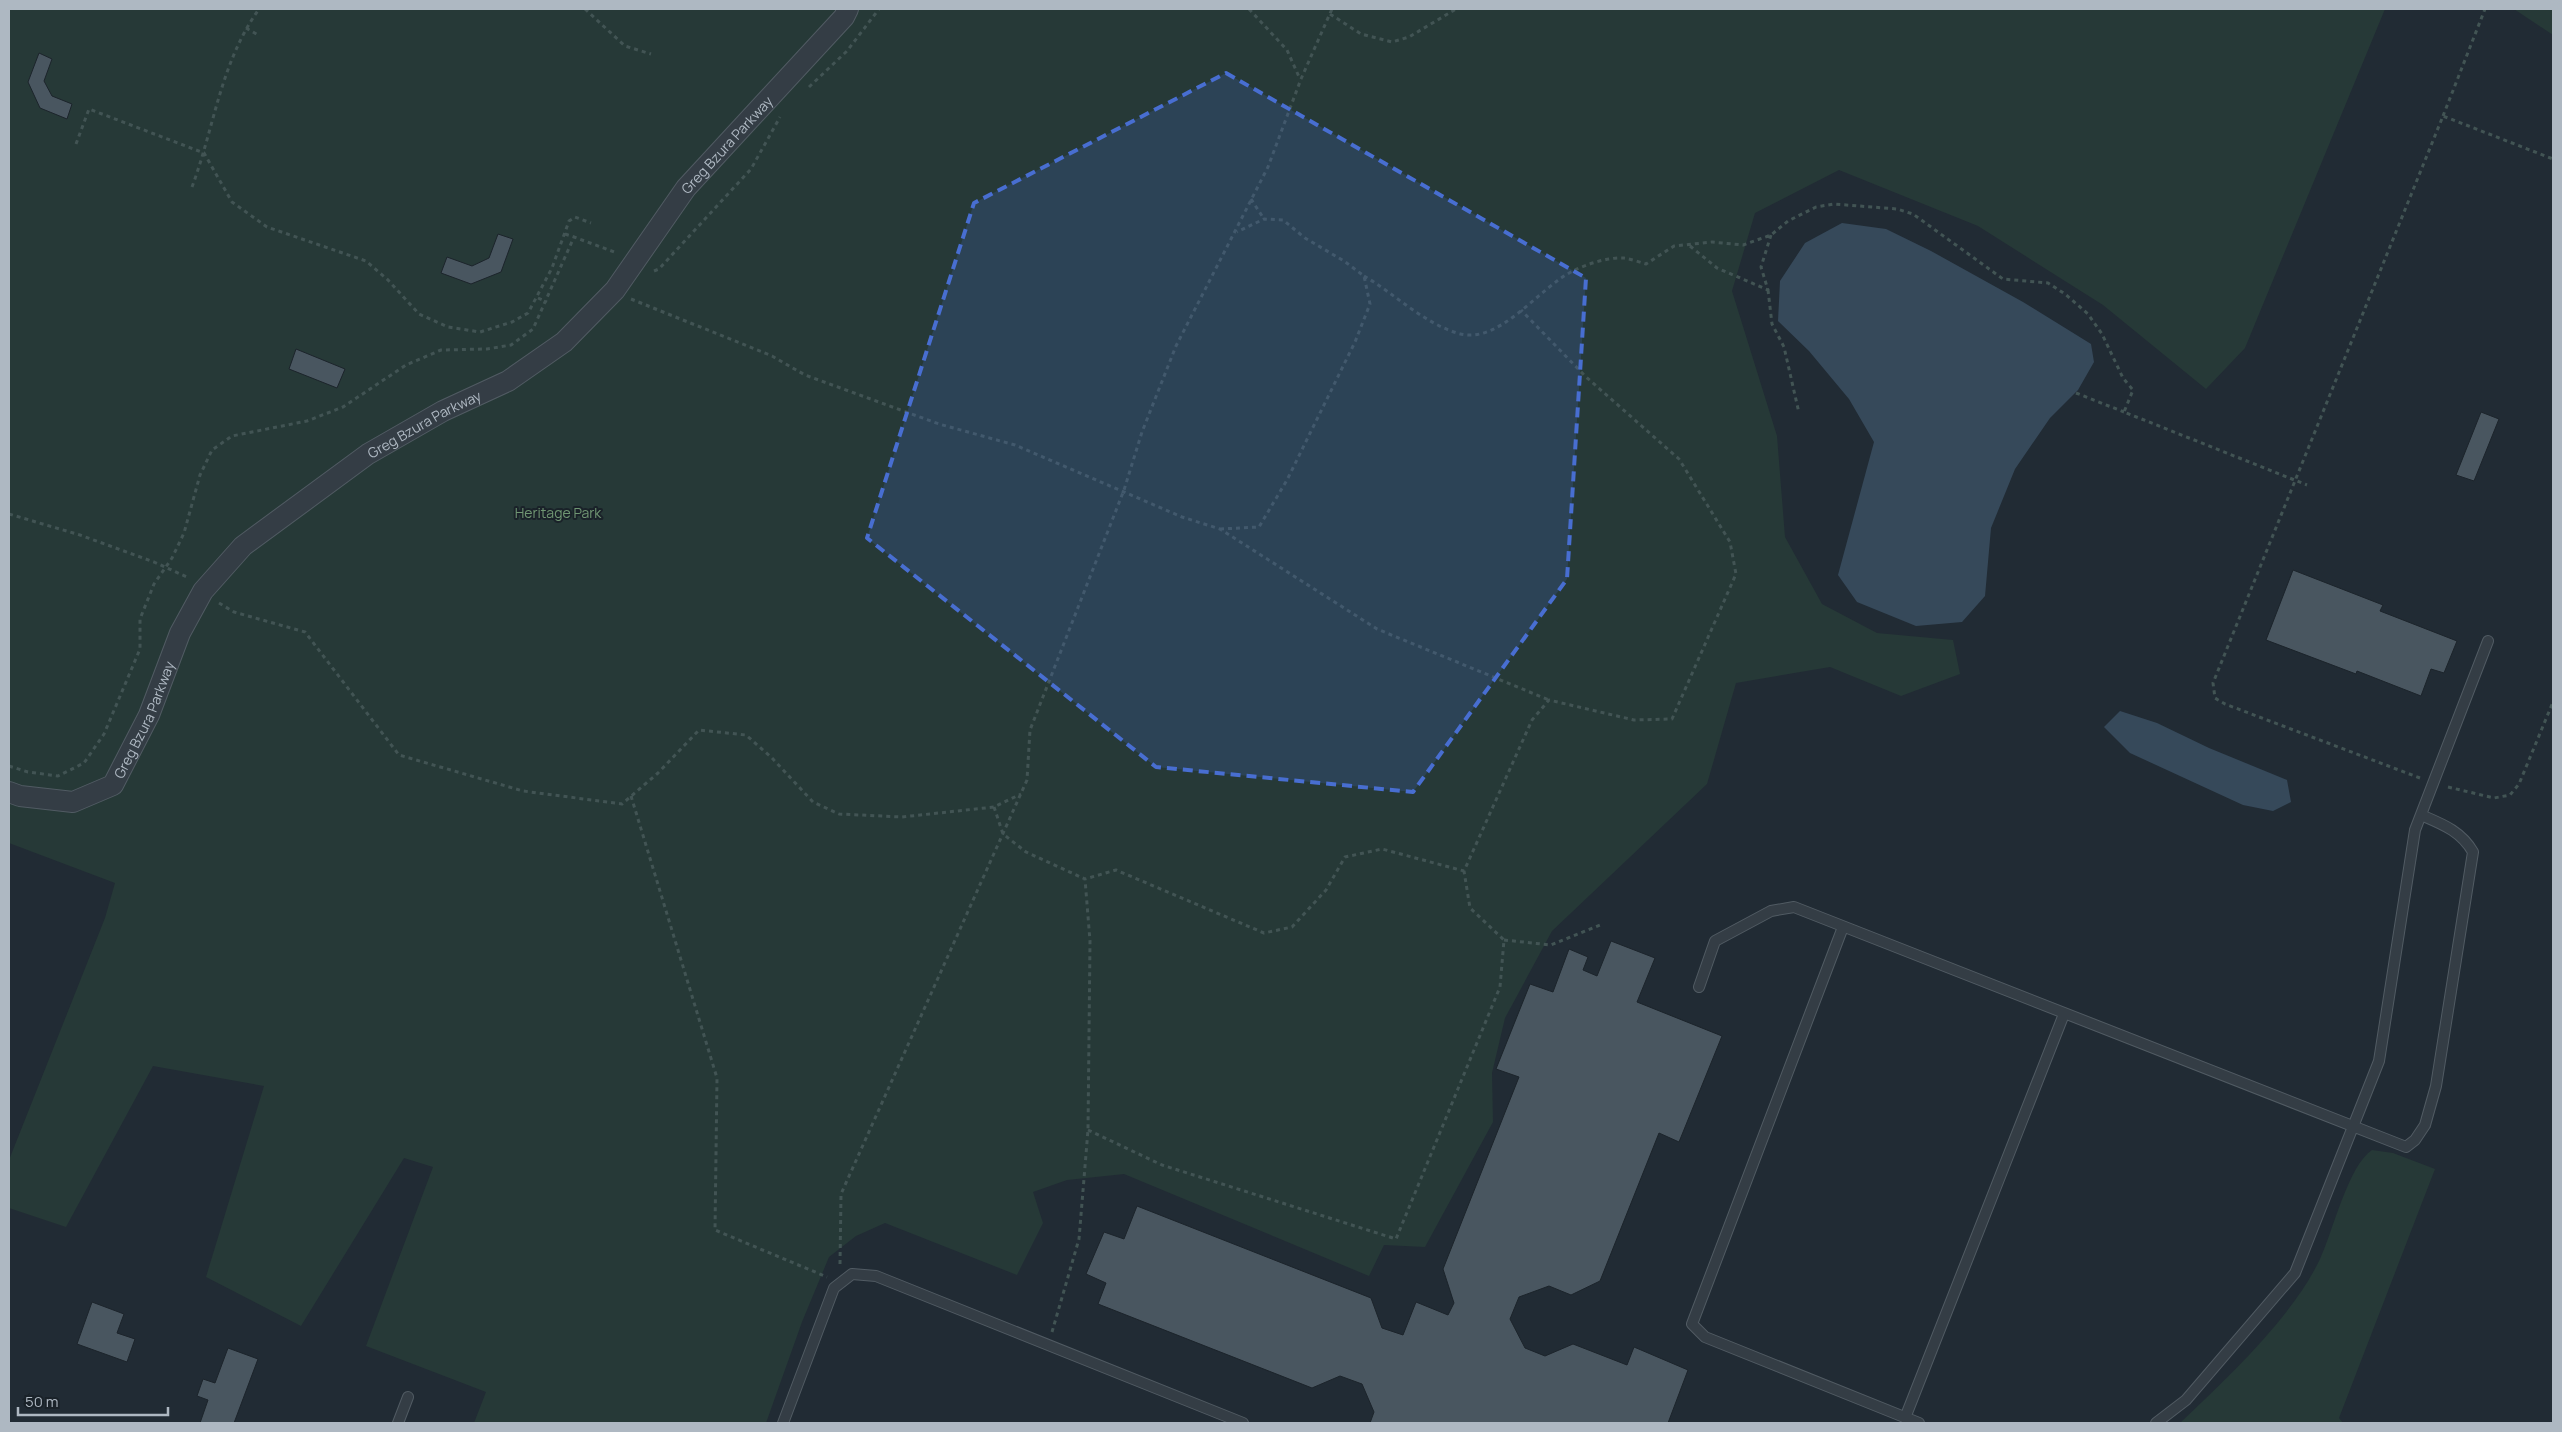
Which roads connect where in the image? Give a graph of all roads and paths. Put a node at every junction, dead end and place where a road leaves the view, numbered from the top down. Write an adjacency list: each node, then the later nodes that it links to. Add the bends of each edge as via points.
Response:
1 (259, 9): 10 (path)
2 (586, 9): 12 (path, via 598,24 625,46)
3 (848, 9): 29 (street, Greg Bzura Parkway, via 686,188)
4 (879, 9): 14 (path, via 847,51)
5 (1249, 9): 13 (path, via 1288,50)
6 (1332, 9): 9 (path)
7 (1456, 9): 9 (path, via 1392,42 1361,34)
8 (2485, 9): 16 (path)
9 (1330, 14): 13 (path)
10 (246, 28): 11 (path); 18 (path, via 228,64)
11 (258, 35)
12 (651, 54)
13 (1300, 79): 21 (path, via 1268,167)
14 (803, 92)
15 (785, 109): 29 (path, via 751,169 659,269 646,273)
16 (2443, 116): 19 (path); 39 (path)
17 (76, 144): 18 (path, via 89,109)
18 (204, 153): 20 (path); 33 (path, via 232,202 267,227 366,260 419,314 448,328 480,332 512,322 528,313)
19 (2553, 159)
20 (192, 187)
21 (1251, 199): 22 (path); 24 (path)
22 (1264, 219): 24 (path); 30 (path, via 1283,220)
23 (591, 223): 25 (path, via 575,217)
24 (1236, 232): 41 (path, via 1176,346 1142,432)
25 (565, 234): 27 (path); 33 (path)
26 (1771, 235): 28 (path, via 1743,245 1712,242); 32 (path, via 1761,267); 37 (path, via 1795,218 1834,204 1897,209 1913,214 2004,279 2048,283 2088,314 2133,390)
27 (574, 237): 29 (path, via 602,246); 34 (path)
28 (1689, 245): 32 (path, via 1717,268); 35 (path, via 1674,246 1646,264 1624,258 1572,271)
29 (632, 263): 31 (street, Greg Bzura Parkway)
30 (1364, 276): 35 (path, via 1433,322 1458,334 1484,334); 43 (path, via 1370,304 1355,342 1287,480 1259,527)
31 (615, 290): 41 (path, via 641,305 772,356 806,375 939,424 1015,445); 45 (street, Greg Bzura Parkway, via 564,342 508,381 443,411 368,454 243,546)
32 (1768, 290): 38 (path, via 1772,324 1784,347)
33 (538, 298): 34 (path)
34 (547, 302): 44 (path, via 533,330 511,345 441,350 406,365 343,407 307,421 232,436 212,450 200,475 184,534)
35 (1521, 310): 47 (path, via 1585,376 1679,459 1730,542 1736,574 1672,719 1634,720)
36 (2076, 393): 37 (path)
37 (2124, 412): 39 (path)
38 (1799, 413)
39 (2295, 481): 40 (path); 50 (path, via 2213,683 2216,698)
40 (2307, 485)
41 (1124, 490): 43 (path, via 1182,517); 52 (path, via 1030,730 1027,780)
42 (9, 514): 44 (path, via 80,535)
43 (1220, 528): 47 (path, via 1377,630)
44 (166, 567): 45 (path, via 188,577); 49 (path, via 154,584 140,619 140,649 125,686 104,734 84,763 58,776)
45 (203, 591): 51 (street, Greg Bzura Parkway, via 180,633 149,715 113,785 73,802); 53 (path, via 234,612 305,632 399,755 523,791 622,804)
46 (2488, 641): 50 (lane)
47 (1549, 700): 57 (path, via 1532,720)
48 (2553, 702): 50 (path, via 2519,784 2510,795 2494,798)
49 (9, 766)
50 (2433, 783): 55 (lane)
51 (9, 792)
52 (1021, 794): 54 (path); 56 (path)
53 (631, 796): 54 (path, via 699,730 746,735 813,802 839,814 902,817); 66 (path, via 717,1078 716,1230)
54 (994, 808): 56 (path)
55 (2421, 815): 64 (lane, via 2415,830 2379,1061); 64 (lane, via 2452,828 2467,840 2473,852 2436,1086 2424,1125 2406,1147)
56 (1003, 834): 58 (path, via 1026,852); 66 (path, via 841,1194)
57 (1464, 871): 58 (path, via 1382,849 1345,857 1326,890 1292,927 1264,933 1116,870); 61 (path, via 1470,908)
58 (1085, 879): 65 (path, via 1090,941)
59 (1600, 925): 61 (path, via 1551,945)
60 (1844, 927): 62 (lane, via 1794,907 1771,911 1715,941); 63 (lane); 69 (lane, via 1692,1324 1705,1337)
61 (1504, 940): 65 (path, via 1500,987 1396,1239 1162,1166)
62 (1699, 987)
63 (2064, 1014): 64 (lane); 69 (lane)
64 (2352, 1127): 74 (lane, via 2295,1273 2186,1400)
65 (1088, 1130): 67 (path, via 1079,1239)
66 (840, 1282): 67 (lane, via 852,1274 876,1276); 71 (lane, via 834,1288)
67 (1048, 1345): 72 (lane)
68 (408, 1397): 70 (lane)
69 (1905, 1418): 73 (lane)
70 (398, 1423)
71 (783, 1423)
72 (1243, 1423)
73 (1919, 1423)
74 (2156, 1423)

